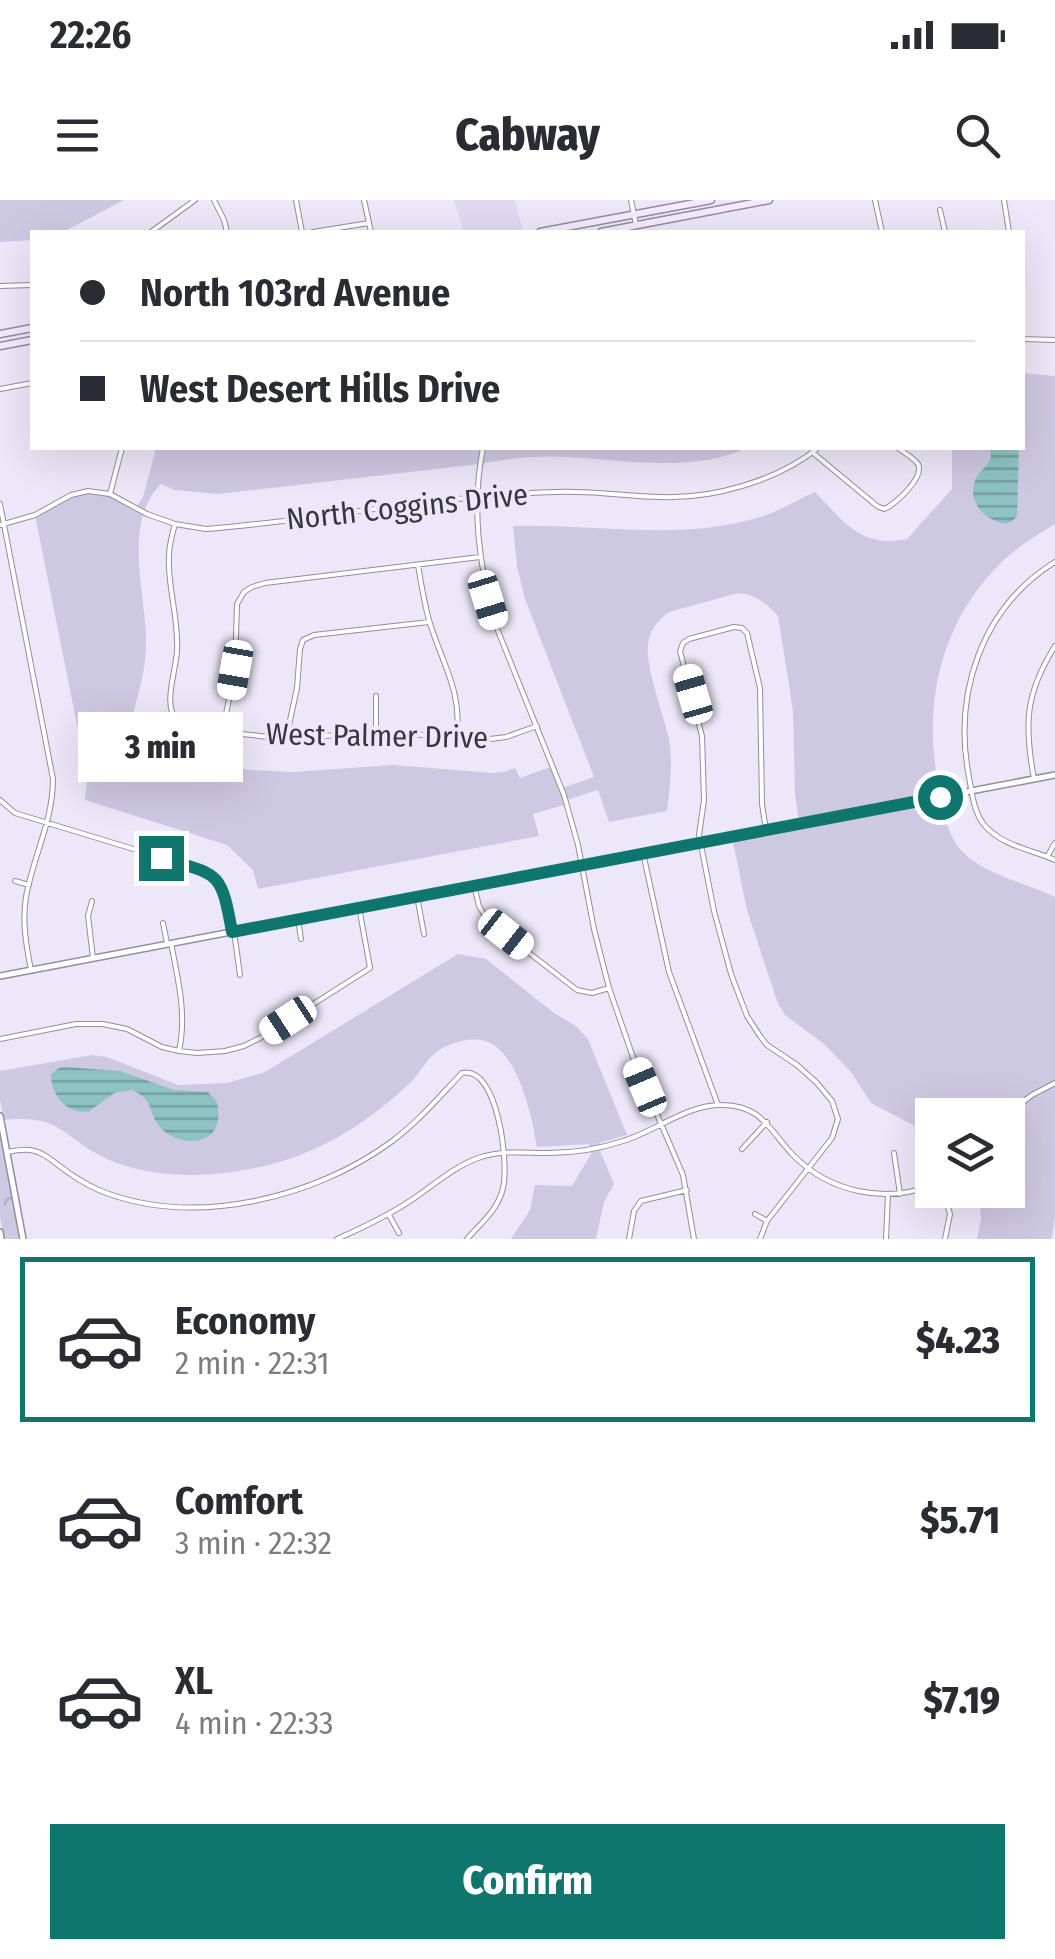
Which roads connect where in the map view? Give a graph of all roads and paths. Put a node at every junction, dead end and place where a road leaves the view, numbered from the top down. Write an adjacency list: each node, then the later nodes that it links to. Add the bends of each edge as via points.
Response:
1 (194, 200): 14 (street)
2 (214, 200): 15 (street)
3 (296, 200): 16 (street)
4 (364, 200): 12 (street)
5 (631, 200): 11 (street)
6 (710, 200): 11 (main road)
7 (768, 200): 13 (main road)
8 (875, 200): 21 (street)
9 (1004, 200): 23 (street)
10 (940, 210): 22 (street)
11 (634, 215): 13 (street); 19 (main road)
12 (369, 223): 17 (street); 18 (street)
13 (636, 225): 20 (main road)
14 (154, 230)
15 (226, 230)
16 (302, 230)
17 (326, 230)
18 (371, 230)
19 (568, 230)
20 (611, 230)
21 (882, 230)
22 (945, 230)
23 (1009, 230)
24 (30, 285): 25 (street)
25 (0, 286)
26 (30, 328): 27 (main road)
27 (0, 334)
28 (1025, 339): 30 (street)
29 (30, 340): 31 (main road)
30 (1055, 340)
31 (0, 346)
32 (30, 383): 33 (street)
33 (0, 389)
34 (121, 450): 39 (street)
35 (483, 450): 40 (street)
36 (815, 450): 38 (street, North Coggins Drive)
37 (900, 450): 38 (street, via 920,470 884,509)
38 (812, 452): 40 (street, North Coggins Drive, via 753,482 692,496 556,491)
39 (110, 494): 42 (street, via 71,495); 43 (street, North Coggins Drive)
40 (478, 497): 43 (street, North Coggins Drive, via 226,528); 44 (street)
41 (0, 504): 42 (street)
42 (2, 524): 61 (street, via 52,766)
43 (175, 524): 53 (street, West Palmer Drive, via 168,557 177,643 170,712)
44 (480, 557): 46 (street); 52 (street, via 496,626)
45 (1055, 562): 59 (street, via 1011,600 974,664 963,723)
46 (418, 564): 48 (street, via 259,584); 49 (street)
47 (237, 587): 48 (street)
48 (244, 592): 53 (street, via 237,604 235,670)
49 (430, 622): 55 (street, via 456,697); 56 (street, via 303,640)
50 (1055, 646): 58 (street, via 1027,716)
51 (376, 696): 54 (street)
52 (537, 726): 55 (street, West Palmer Drive, via 490,739); 68 (street)
53 (223, 730): 56 (street, West Palmer Drive)
54 (376, 732): 55 (street, West Palmer Drive); 56 (street, West Palmer Drive)
55 (456, 736)
56 (286, 738)
57 (1055, 775): 58 (street)
58 (1034, 778): 59 (street)
59 (972, 790): 62 (street); 66 (street, via 984,826)
60 (0, 800): 61 (street)
61 (47, 824): 70 (street); 77 (street, via 213,876 225,893)
62 (766, 830): 63 (street); 63 (street, via 760,688 751,646 738,627 686,640 680,650 702,736)
63 (700, 842): 65 (street); 102 (street, via 720,938 747,1016 768,1045 817,1082 837,1113 835,1132)
64 (1055, 843): 66 (street)
65 (643, 853): 68 (street); 94 (street, via 669,972)
66 (1048, 857): 67 (street)
67 (1055, 860)
68 (582, 865): 71 (street); 87 (street)
69 (15, 881): 70 (street)
70 (28, 885): 84 (street, via 24,916)
71 (474, 886): 72 (street); 82 (street, via 488,920)
72 (416, 896): 74 (street); 78 (street)
73 (92, 901): 83 (street)
74 (359, 907): 75 (street); 91 (street, via 370,968 244,1046)
75 (298, 919): 77 (street); 79 (street)
76 (163, 924): 81 (street)
77 (232, 932): 81 (street); 85 (street)
78 (424, 934)
79 (301, 939)
80 (532, 940): 82 (street)
81 (169, 944): 83 (street); 91 (street, via 184,1018)
82 (524, 949): 87 (street, via 577,990)
83 (93, 958): 84 (street)
84 (31, 970): 86 (street)
85 (240, 974)
86 (0, 976)
87 (610, 988): 97 (street)
88 (123, 1019): 89 (street)
89 (120, 1027): 90 (street, via 76,1024); 91 (street)
90 (0, 1039)
91 (179, 1051)
92 (1055, 1083): 93 (street)
93 (1025, 1100)
94 (718, 1104): 96 (street); 97 (street)
95 (0, 1116): 99 (street)
96 (766, 1122): 98 (street); 102 (street)
97 (663, 1125): 100 (street, via 582,1151); 104 (street)
98 (742, 1149)
99 (7, 1152): 103 (street, via 39,1153); 114 (street)
100 (504, 1152): 103 (street, via 493,1100 476,1074 466,1071 378,1151 284,1194 182,1206 137,1202); 110 (street, via 461,1166); 116 (street, via 500,1198)
101 (894, 1153): 107 (street)
102 (808, 1168): 106 (street, via 832,1184); 112 (street)
103 (94, 1188): 108 (street)
104 (687, 1190): 117 (street, via 641,1202); 118 (street)
105 (915, 1190): 107 (street)
106 (888, 1194): 107 (street); 120 (street)
107 (900, 1194)
108 (90, 1200)
109 (948, 1208): 121 (street)
110 (388, 1214): 113 (street); 115 (street)
111 (755, 1214): 112 (street)
112 (768, 1221): 119 (street)
113 (399, 1233)
114 (24, 1239)
115 (336, 1239)
116 (467, 1239)
117 (629, 1239)
118 (694, 1239)
119 (760, 1239)
120 (886, 1239)
121 (946, 1239)

